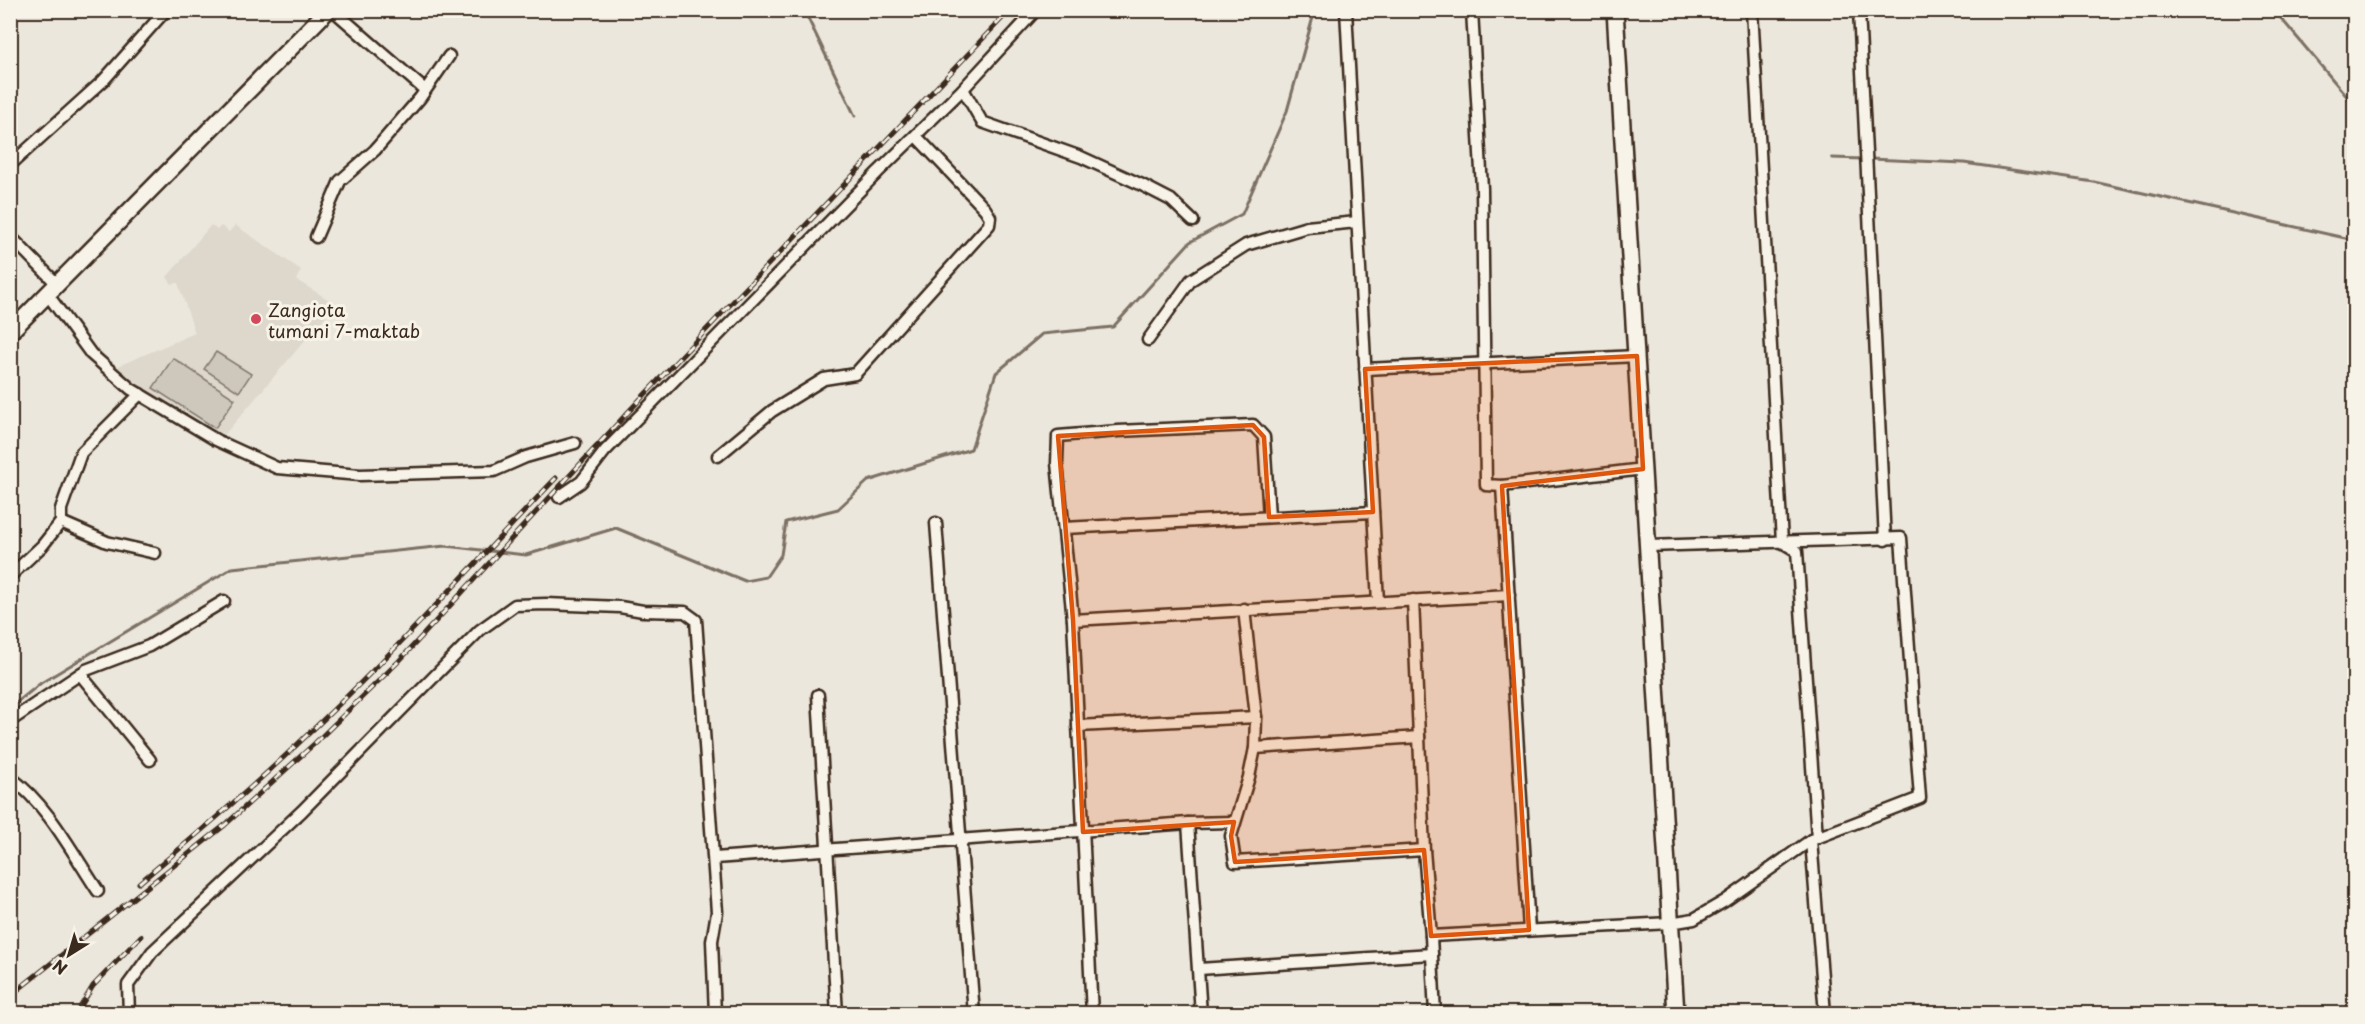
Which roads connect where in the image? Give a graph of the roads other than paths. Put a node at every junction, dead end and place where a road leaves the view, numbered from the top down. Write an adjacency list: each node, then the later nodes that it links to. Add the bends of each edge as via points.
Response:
1 (166, 10): 14 (street, via 103,81)
2 (328, 10): 19 (main road)
3 (333, 10): 12 (street)
4 (1036, 10): 11 (street)
5 (1346, 10): 16 (street)
6 (1472, 10): 23 (street, via 1482,189)
7 (1615, 10): 22 (main road)
8 (1752, 10): 37 (street)
9 (1859, 10): 36 (street)
10 (450, 56): 12 (street)
11 (963, 89): 13 (street); 15 (street, via 982,122 1082,157 1140,183 1171,200)
12 (425, 90): 18 (street, via 375,150 340,181)
13 (916, 136): 27 (street, via 985,209 989,225 855,374 824,379 772,411); 30 (street, via 622,434 581,482)
14 (10, 165)
15 (1193, 221)
16 (1357, 222): 21 (street, via 1307,227 1246,245 1191,280); 24 (street)
17 (10, 236): 19 (street)
18 (316, 237)
19 (53, 290): 20 (main road); 25 (street, via 91,354)
20 (10, 332)
21 (1148, 340)
22 (1637, 356): 23 (street); 28 (main road)
23 (1483, 365): 24 (street); 29 (street, via 1486,485)
24 (1365, 369): 31 (street)
25 (140, 394): 26 (street, via 216,440 277,468 360,476 494,471 526,457); 33 (street, via 81,453 61,509)
26 (575, 444)
27 (718, 456)
28 (1643, 469): 29 (street); 38 (main road)
29 (1502, 486): 41 (street)
30 (559, 497)
31 (1373, 512): 32 (street); 44 (street)
32 (1269, 517): 35 (street); 35 (street, via 1264,437 1253,425 1118,431 1058,436)
33 (61, 522): 39 (street, via 107,542); 40 (street)
34 (936, 523): 59 (street)
35 (1064, 528): 46 (street)
36 (1885, 540): 37 (street); 60 (street, via 1901,538 1920,798)
37 (1782, 542): 38 (street); 60 (street, via 1797,551)
38 (1648, 546): 65 (main road)
39 (155, 553)
40 (10, 576)
41 (1509, 595): 42 (street); 66 (street)
42 (1413, 600): 44 (street); 52 (street)
43 (224, 601): 47 (street, via 149,646)
44 (1378, 602): 45 (street)
45 (1244, 609): 46 (street); 49 (street)
46 (1073, 620): 51 (street)
47 (80, 674): 50 (street); 54 (street)
48 (818, 695): 61 (street)
49 (1256, 717): 51 (street); 53 (street)
50 (10, 721)
51 (1078, 726): 58 (street)
52 (1419, 737): 53 (street); 62 (street)
53 (1255, 748): 56 (street)
54 (150, 760)
55 (10, 777): 64 (street, via 25,787 54,824)
56 (1234, 822): 57 (street); 62 (street, via 1230,836 1235,862)
57 (1188, 823): 58 (street); 69 (street)
58 (1083, 832): 59 (street); 74 (street)
59 (961, 839): 61 (street); 73 (street)
60 (1814, 839): 65 (street, via 1725,901 1694,919); 78 (street)
61 (827, 849): 63 (street); 72 (street)
62 (1424, 850): 67 (street)
63 (715, 858): 70 (street, via 696,620 685,612 516,605 480,630 302,811 152,952 128,985); 71 (street)
64 (98, 891)
65 (1670, 923): 66 (street); 77 (main road)
66 (1529, 930): 67 (street)
67 (1431, 936): 68 (street)
68 (1432, 954): 69 (street); 76 (street)
69 (1199, 969): 75 (street)
70 (129, 1014)
71 (715, 1014)
72 (837, 1014)
73 (974, 1014)
74 (1092, 1014)
75 (1201, 1014)
76 (1435, 1014)
77 (1676, 1014)
78 (1825, 1014)

